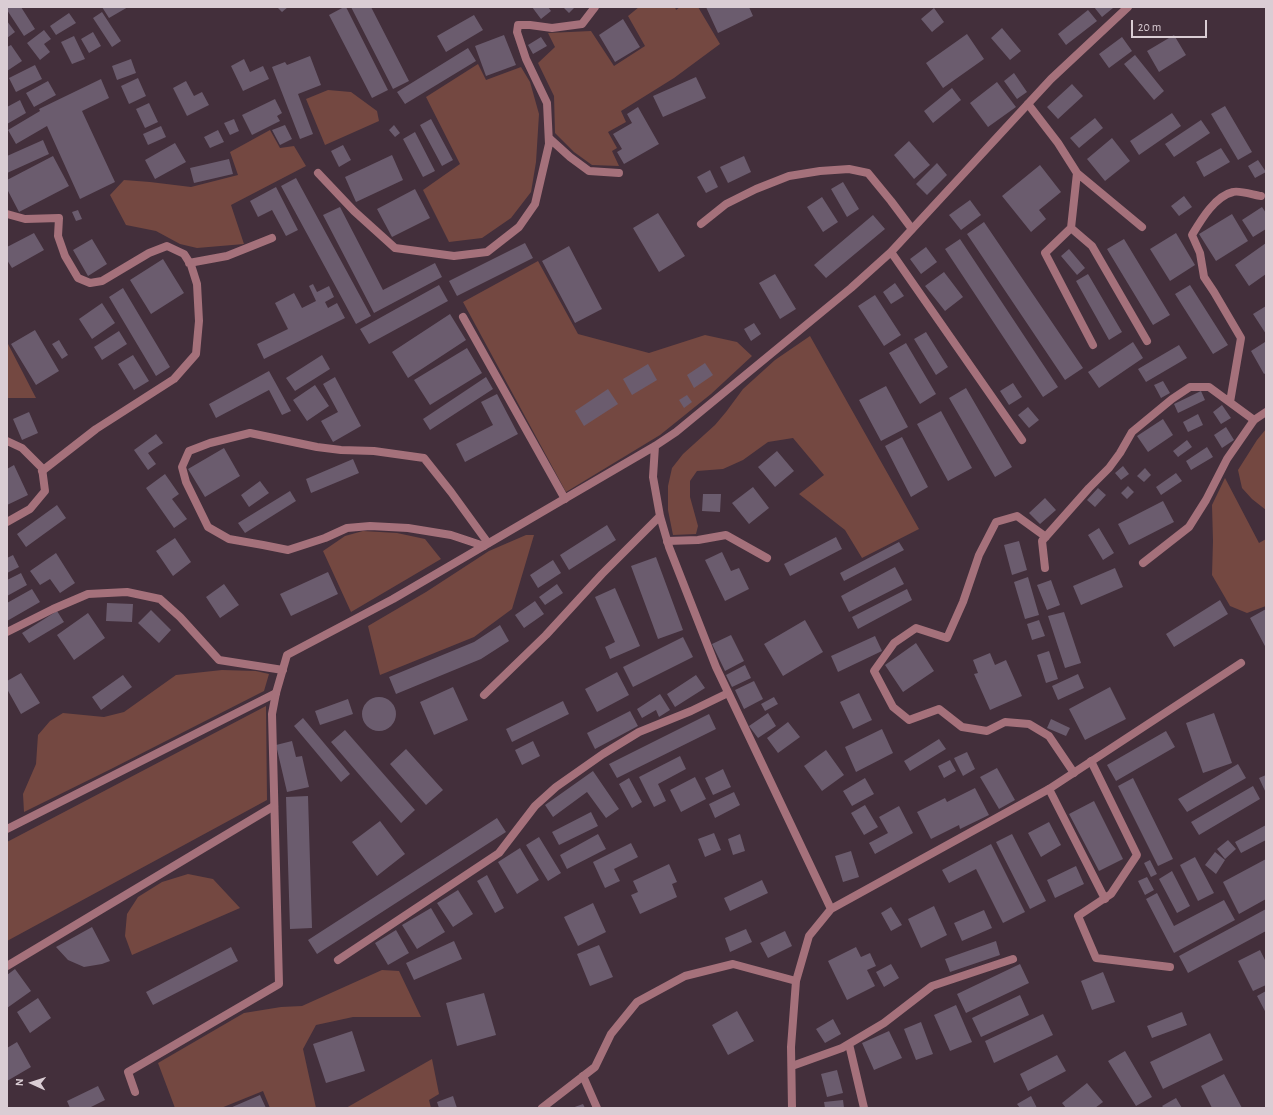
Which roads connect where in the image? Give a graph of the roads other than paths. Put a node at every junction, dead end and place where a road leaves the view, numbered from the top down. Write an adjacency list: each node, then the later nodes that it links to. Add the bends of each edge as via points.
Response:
1 (595, 7): 4 (street, via 582,24 552,28 518,25 517,32 526,59 547,103)
2 (1128, 7): 3 (street)
3 (1028, 104): 7 (street); 13 (street)
4 (548, 138): 5 (street, via 549,144 535,204 519,227 487,252 454,256 395,248 354,211); 6 (street, via 590,171)
5 (318, 173)
6 (619, 173)
7 (1077, 173): 11 (street); 12 (street)
8 (1261, 196): 20 (street, via 1233,191 1218,199 1201,219 1192,235 1200,253 1204,277 1241,338)
9 (7, 214): 16 (street, via 25,219 59,218 58,236 65,256 78,278 90,283 102,281 149,253 168,246 184,254)
10 (701, 224): 13 (street, via 726,204 789,176 820,170 849,169 868,173)
11 (1142, 227)
12 (1071, 228): 18 (street, via 1092,246); 19 (street, via 1045,253)
13 (912, 229): 15 (street)
14 (272, 238): 16 (street, via 227,256)
15 (891, 252): 23 (street); 25 (street, via 676,432)
16 (189, 263): 26 (street, via 197,284 199,321 196,354 174,379 96,429)
17 (463, 316): 27 (street)
18 (1148, 341)
19 (1093, 345)
20 (1230, 402): 22 (street); 30 (street, via 1209,387 1190,387 1172,399 1132,432 1109,468)
21 (1266, 412): 22 (street)
22 (1254, 420): 34 (street, via 1227,459 1189,527)
23 (1022, 440)
24 (7, 441): 26 (street, via 22,448)
25 (655, 446): 27 (street); 28 (street, via 653,477)
26 (42, 471): 29 (street, via 45,491 30,509)
27 (565, 499): 32 (street)
28 (660, 516): 31 (street); 41 (street, via 546,635)
29 (7, 522)
30 (1046, 536): 35 (street, via 1042,541); 43 (street, via 1017,516 996,522 979,555 947,638 916,628 894,643 874,670 893,707 909,720 939,709 962,727 987,731 1005,722 1029,724 1049,736)
31 (667, 541): 33 (street, via 698,540 726,535); 40 (street)
32 (486, 545): 32 (street, via 451,535 408,528 370,526 347,528 288,550 230,539 208,527 186,482 182,467 189,451 250,433 317,447 424,458 451,492); 38 (street, via 393,599 287,655)
33 (768, 558)
34 (1144, 562)
35 (1045, 568)
36 (7, 632): 38 (street, via 88,594 127,592 160,599 219,660)
37 (1241, 663): 42 (street)
38 (283, 670): 39 (street)
39 (276, 693): 45 (street, via 272,714); 46 (street)
40 (728, 693): 48 (street); 50 (street, via 639,732 603,754 556,787 535,806 499,853)
41 (484, 695)
42 (1091, 761): 43 (street); 47 (street, via 1137,856)
43 (1074, 773): 44 (street)
44 (1049, 789): 47 (street); 48 (street)
45 (274, 806): 51 (street); 57 (street, via 279,984 128,1072)
46 (7, 829)
47 (1105, 899): 52 (street, via 1078,916 1096,958)
48 (831, 909): 53 (street, via 809,936)
49 (1013, 959): 54 (street, via 932,986 884,1023)
50 (338, 960)
51 (7, 966)
52 (1170, 968)
53 (796, 981): 55 (street); 56 (street, via 733,964 685,976 637,1002 611,1034 595,1067)
54 (849, 1044): 55 (street); 61 (street)
55 (792, 1066): 60 (street)
56 (583, 1076): 58 (street); 59 (street)
57 (135, 1092)
58 (542, 1108)
59 (597, 1108)
60 (792, 1108)
61 (864, 1108)

